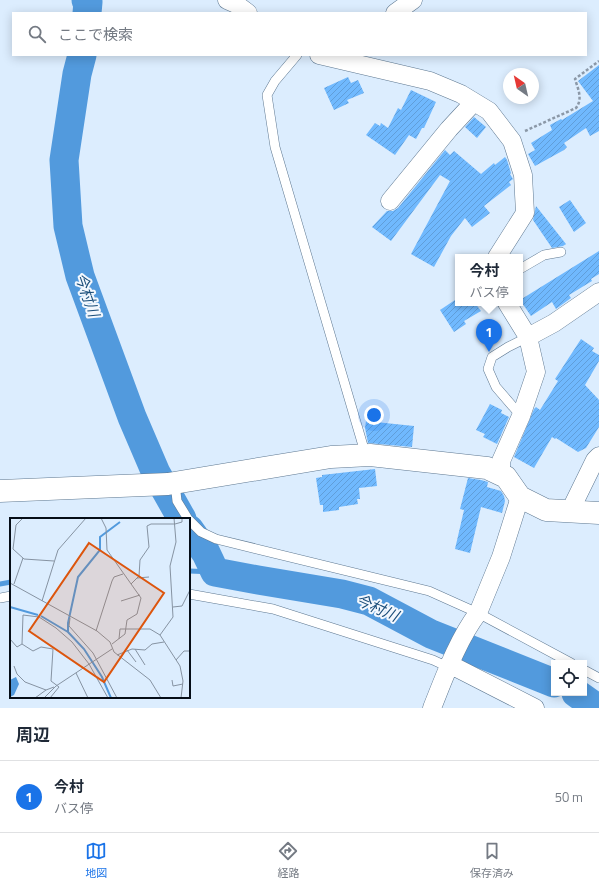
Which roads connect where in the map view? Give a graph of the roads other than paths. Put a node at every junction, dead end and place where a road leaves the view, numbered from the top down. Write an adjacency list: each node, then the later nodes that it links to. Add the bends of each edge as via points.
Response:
1 (226, 0): 4 (street)
2 (398, 0): 5 (street)
3 (413, 0): 6 (street)
4 (247, 12)
5 (394, 12)
6 (395, 12)
7 (296, 56): 19 (lane, via 274,81 267,95 275,147)
8 (328, 56): 9 (street)
9 (382, 62): 10 (street, via 461,94)
10 (474, 102): 11 (street, via 449,128); 13 (street, via 489,111 510,138 523,175 525,213)
11 (390, 202)
12 (561, 252): 14 (lane, via 544,255)
13 (499, 254)
14 (523, 267)
15 (599, 292): 17 (street, via 554,323)
16 (509, 306): 17 (street)
17 (528, 337): 18 (street, via 536,372); 18 (lane, via 492,358 488,369 496,387)
18 (521, 416): 21 (street, via 501,461)
19 (366, 456): 21 (street, via 487,468); 22 (street, via 331,457)
20 (599, 456): 25 (street)
21 (501, 474): 24 (street)
22 (172, 484): 23 (street); 27 (lane)
23 (0, 491)
24 (520, 497): 25 (street, via 546,510); 32 (street, via 501,557)
25 (570, 511): 26 (street)
26 (599, 513)
27 (188, 518)
28 (190, 521): 32 (lane, via 201,532 216,539 429,591)
29 (190, 594): 34 (lane, via 273,609)
30 (10, 596): 31 (lane)
31 (0, 598)
32 (475, 617): 33 (lane); 34 (street)
33 (564, 660)
34 (449, 666): 37 (street); 38 (street)
35 (587, 672): 36 (lane)
36 (599, 678)
37 (432, 708)
38 (535, 708)

